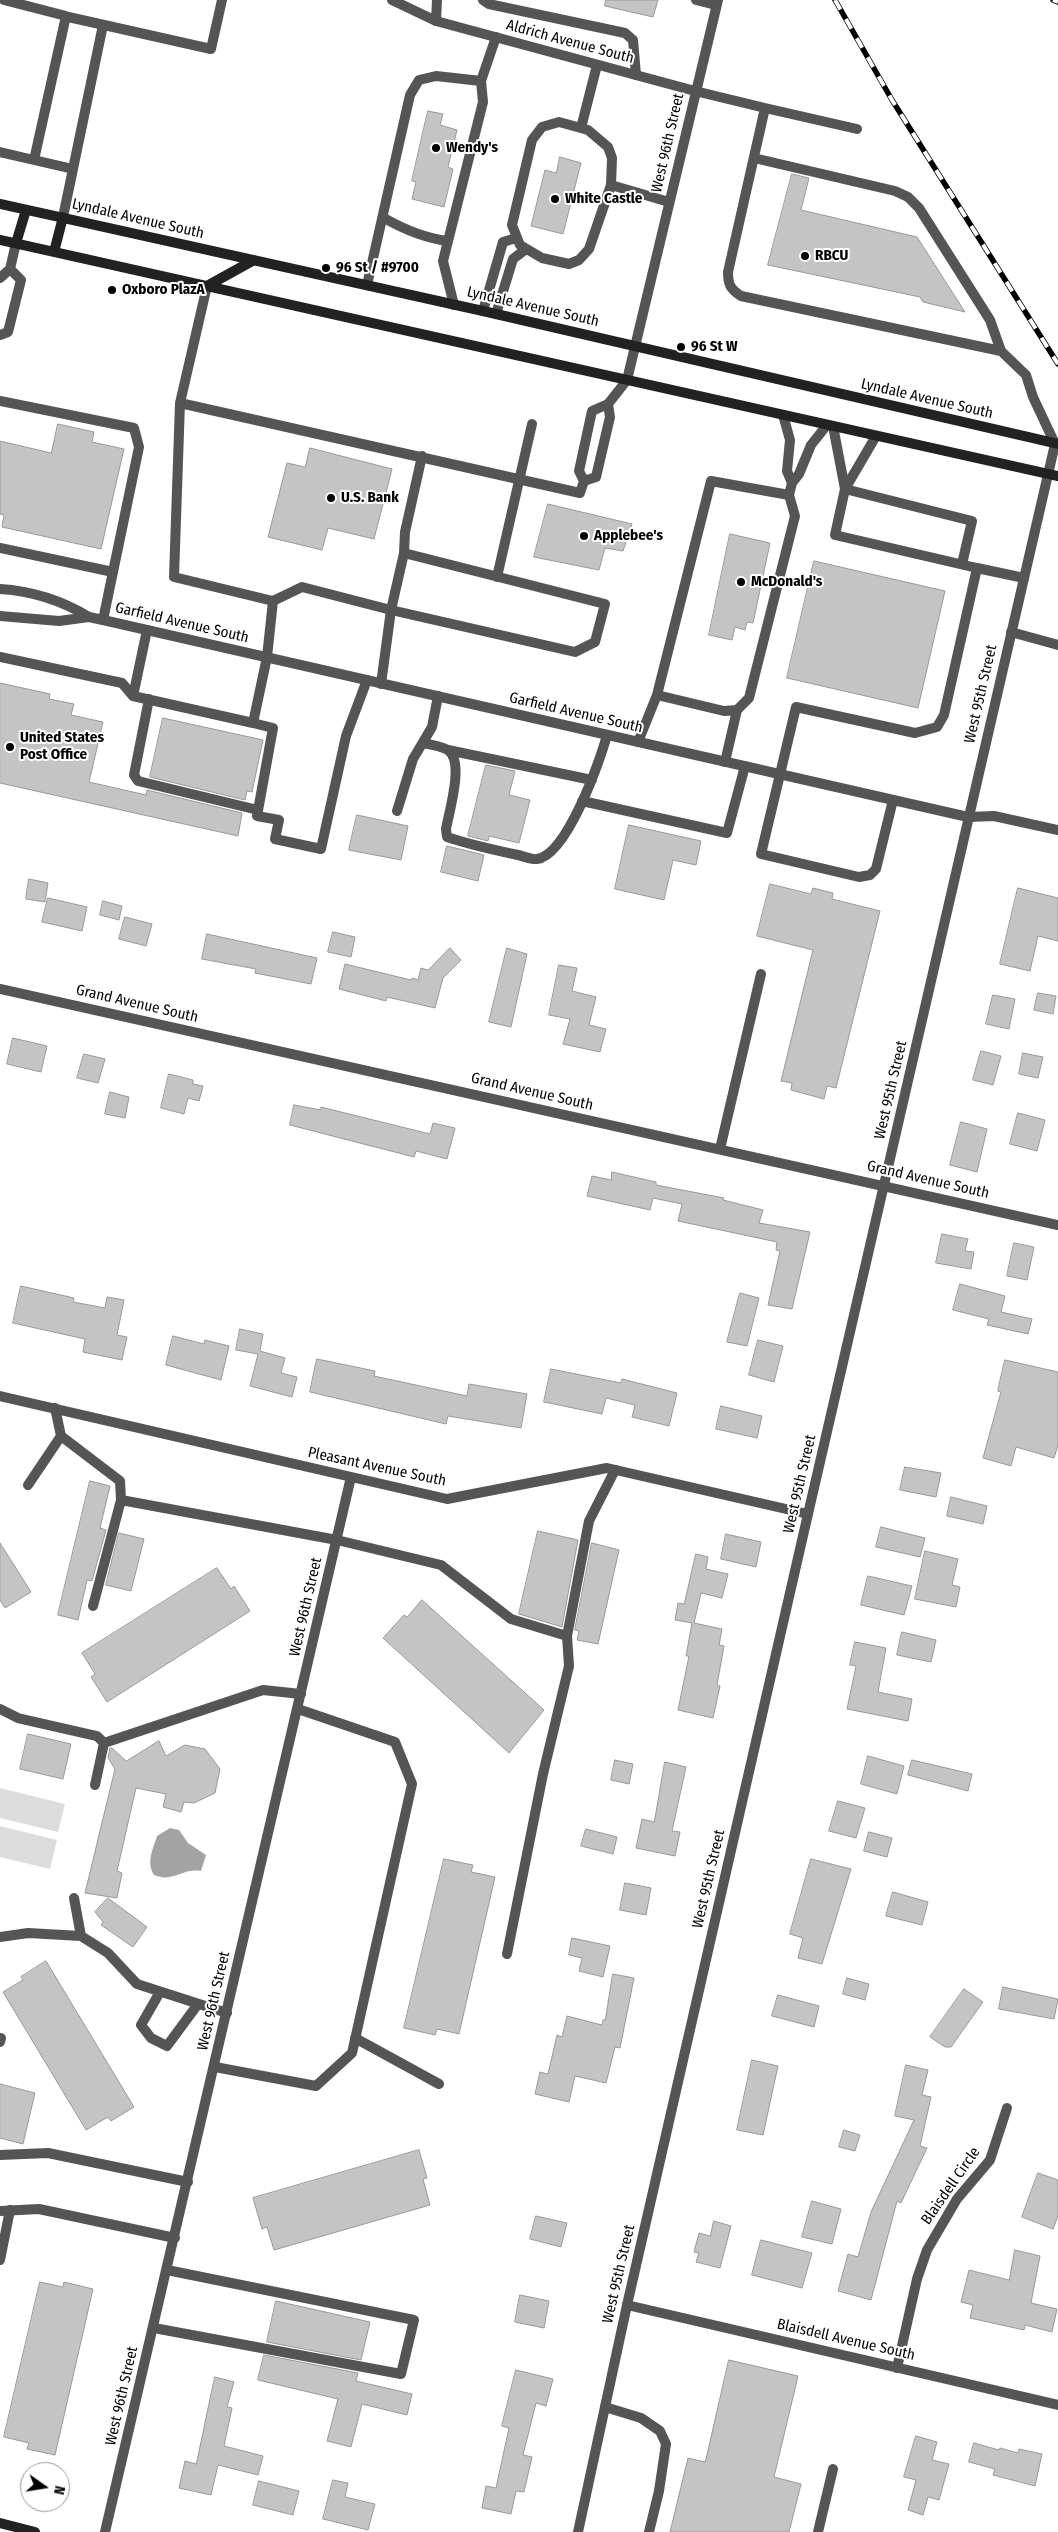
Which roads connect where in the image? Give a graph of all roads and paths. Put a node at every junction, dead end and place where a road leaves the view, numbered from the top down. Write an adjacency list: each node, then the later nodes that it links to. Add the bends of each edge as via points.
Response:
1 (4, 0): 8 (street)
2 (222, 0): 10 (street, via 211,49)
3 (392, 0): 9 (street, Aldrich Avenue South)
4 (437, 0): 9 (street)
5 (483, 0): 13 (street, via 625,33 633,40)
6 (696, 0): 7 (street)
7 (717, 2): 15 (street, West 96th Street)
8 (64, 16): 10 (street); 21 (street)
9 (436, 21): 11 (street, Aldrich Avenue South)
10 (103, 25): 22 (street)
11 (496, 37): 12 (street, Aldrich Avenue South); 14 (street)
12 (597, 65): 13 (street, Aldrich Avenue South); 17 (street)
13 (636, 76): 15 (street, Aldrich Avenue South)
14 (481, 81): 28 (street, via 436,76 419,80 410,95); 31 (street, via 483,102)
15 (695, 91): 16 (street, Aldrich Avenue South); 24 (street, West 96th Street)
16 (765, 108): 18 (street, Aldrich Avenue South); 20 (street)
17 (581, 128): 23 (street, via 608,147 612,158); 29 (street, via 559,122 542,126 532,140 512,225)
18 (857, 129)
19 (0, 152): 21 (street)
20 (754, 158): 45 (street, via 895,191 908,197 919,208 990,320); 45 (street, via 728,272 732,290 740,296)
21 (34, 160): 22 (street)
22 (72, 169): 27 (street)
23 (611, 185): 24 (street); 33 (street, via 589,249 579,260 569,264 542,258)
24 (669, 202): 44 (street, West 96th Street)
25 (0, 204): 26 (main road, Lyndale Avenue South)
26 (26, 210): 27 (main road, Lyndale Avenue South); 32 (main road)
27 (63, 217): 34 (main road); 35 (main road, Lyndale Avenue South)
28 (384, 218): 31 (street, via 428,238); 39 (street)
29 (516, 238): 33 (street); 41 (street, via 503,242)
30 (0, 240): 32 (main road)
31 (448, 241): 40 (street, via 443,261)
32 (16, 243): 34 (main road); 36 (street)
33 (526, 249): 42 (street, via 513,259)
34 (54, 252): 38 (main road)
35 (254, 260): 38 (main road); 39 (main road, Lyndale Avenue South)
36 (10, 269): 37 (street); 43 (street, via 20,280 8,332)
37 (0, 278)
38 (207, 286): 46 (main road); 48 (street)
39 (367, 286): 40 (main road, Lyndale Avenue South)
40 (454, 305): 41 (main road, Lyndale Avenue South)
41 (483, 311): 42 (main road, Lyndale Avenue South)
42 (496, 314): 44 (main road, Lyndale Avenue South)
43 (0, 336)
44 (635, 346): 46 (street, West 96th Street); 54 (main road, Lyndale Avenue South)
45 (1002, 351): 54 (street, via 1026,375 1033,397)
46 (627, 380): 49 (street); 50 (main road)
47 (0, 401): 66 (street, via 134,428 139,447)
48 (180, 403): 55 (street); 70 (street, via 174,577)
49 (608, 404): 58 (street, via 610,417 596,477); 58 (street, via 592,411 579,471)
50 (783, 415): 52 (main road); 59 (street, via 790,440 787,471)
51 (532, 424): 57 (street)
52 (830, 426): 53 (main road); 59 (street, via 811,445 799,474); 60 (street)
53 (876, 436): 56 (main road); 60 (street)
54 (1057, 444): 56 (street, West 95th Street)
55 (422, 456): 57 (street); 63 (street, via 405,532)
56 (1053, 475): 68 (street, West 95th Street)
57 (520, 479): 58 (street, via 580,493); 67 (street)
58 (584, 481)
59 (792, 482): 61 (street)
60 (845, 489): 64 (street, via 972,521); 64 (street, via 835,535)
61 (789, 494): 82 (street, via 711,481); 86 (street, via 795,516 755,680 749,698)
62 (0, 548): 66 (street)
63 (404, 553): 67 (street); 71 (street)
64 (962, 564): 65 (street)
65 (977, 568): 68 (street); 94 (street, via 944,715 937,727 915,733 796,707)
66 (113, 572): 74 (street)
67 (498, 576): 71 (street, via 605,604 595,642 575,652)
68 (1024, 578): 76 (street, West 95th Street)
69 (0, 588): 73 (street, Garfield Avenue South, via 65,603)
70 (273, 600): 71 (street, via 302,587); 79 (street)
71 (391, 610): 81 (street)
72 (0, 616): 73 (street, Garfield Avenue South, via 59,621)
73 (89, 617): 74 (street, Garfield Avenue South)
74 (103, 620): 75 (street, Garfield Avenue South)
75 (147, 630): 79 (street, Garfield Avenue South); 83 (street)
76 (1011, 632): 77 (street); 100 (street, West 95th Street)
77 (1058, 645)
78 (0, 657): 83 (street, via 122,684)
79 (267, 657): 80 (street, Garfield Avenue South); 87 (street)
80 (366, 680): 81 (street, Garfield Avenue South); 98 (street, via 346,736 321,849 275,839 279,820 257,816)
81 (381, 684): 84 (street, Garfield Avenue South)
82 (657, 695): 86 (street, via 724,711); 89 (street)
83 (133, 696): 85 (street)
84 (438, 696): 88 (street, Garfield Avenue South); 90 (street, via 432,727)
85 (149, 699): 87 (street); 98 (street, via 134,775 138,781)
86 (738, 710): 92 (street)
87 (252, 723): 98 (street, via 274,728)
88 (607, 735): 89 (street, Garfield Avenue South); 95 (street)
89 (638, 742): 92 (street, Garfield Avenue South)
90 (423, 743): 91 (street); 99 (street, via 413,759)
91 (448, 750): 95 (street); 97 (street, via 453,755 456,774 447,837 537,859 551,852 571,824)
92 (726, 762): 93 (street, Garfield Avenue South)
93 (745, 766): 94 (street, Garfield Avenue South); 97 (street, via 727,833)
94 (780, 774): 96 (street, Garfield Avenue South); 96 (street, via 761,854 860,877 876,870)
95 (592, 780): 97 (street)
96 (893, 800): 100 (street, Garfield Avenue South)
97 (582, 801)
98 (258, 810)
99 (397, 811)
100 (968, 817): 101 (street, Garfield Avenue South, via 994,816); 105 (street, West 95th Street)
101 (1058, 830)
102 (761, 974): 104 (street)
103 (0, 989): 104 (street, Grand Avenue South)
104 (720, 1149): 105 (street, Grand Avenue South)
105 (885, 1185): 106 (street, Grand Avenue South); 114 (street, West 95th Street)
106 (1058, 1225)
107 (0, 1396): 108 (street, Pleasant Avenue South)
108 (55, 1408): 109 (street); 111 (street, Pleasant Avenue South)
109 (61, 1436): 112 (street); 113 (street, via 120,1481)
110 (615, 1470): 111 (street, Pleasant Avenue South, via 607,1468 448,1498); 114 (street, Pleasant Avenue South); 117 (street, via 589,1522)
111 (351, 1477): 115 (street, West 96th Street)
112 (28, 1484)
113 (121, 1500): 115 (street); 116 (street)
114 (808, 1514): 140 (street, West 95th Street)
115 (337, 1540): 117 (street, via 441,1565 511,1619); 118 (street, West 96th Street)
116 (93, 1606)
117 (566, 1636): 126 (street, via 569,1666 543,1774)
118 (301, 1694): 119 (street, West 96th Street); 121 (street, via 263,1690)
119 (298, 1708): 129 (street, West 96th Street); 130 (street, via 395,1742 412,1784)
120 (0, 1709): 121 (street, via 18,1718 97,1736)
121 (104, 1743): 122 (street)
122 (95, 1785)
123 (74, 1898): 124 (street)
124 (81, 1936): 125 (street, via 28,1933); 127 (street, via 108,1953 137,1984)
125 (0, 1937)
126 (507, 1954)
127 (160, 1992): 128 (street); 128 (street, via 141,2025 151,2038 168,2046)
128 (198, 2004): 129 (street)
129 (227, 2013): 131 (street, West 96th Street)
130 (355, 2038): 131 (street, via 352,2053 316,2086); 132 (street)
131 (215, 2068): 135 (street, West 96th Street)
132 (439, 2084)
133 (1006, 2108): 142 (street, Blaisdell Circle, via 990,2160 957,2199 927,2250 917,2279)
134 (0, 2156): 135 (street, via 48,2153)
135 (188, 2182): 137 (street, West 96th Street)
136 (5, 2210): 137 (street, via 60,2212); 138 (street)
137 (175, 2238): 139 (street, West 96th Street)
138 (0, 2260)
139 (168, 2270): 141 (street, West 96th Street); 141 (street, via 414,2320 401,2374)
140 (627, 2305): 142 (street, Blaisdell Avenue South); 144 (street, West 95th Street)
141 (154, 2328): 149 (street, West 96th Street)
142 (897, 2368): 143 (street, Blaisdell Avenue South)
143 (1058, 2405)
144 (605, 2407): 146 (street, West 95th Street); 152 (street, via 642,2418 660,2432 666,2444)
145 (833, 2469): 153 (street)
146 (584, 2503): 150 (street, West 95th Street); 151 (street)
147 (0, 2524): 148 (main road)
148 (35, 2532)
149 (105, 2532)
150 (578, 2532)
151 (586, 2532)
152 (649, 2532)
153 (818, 2532)

